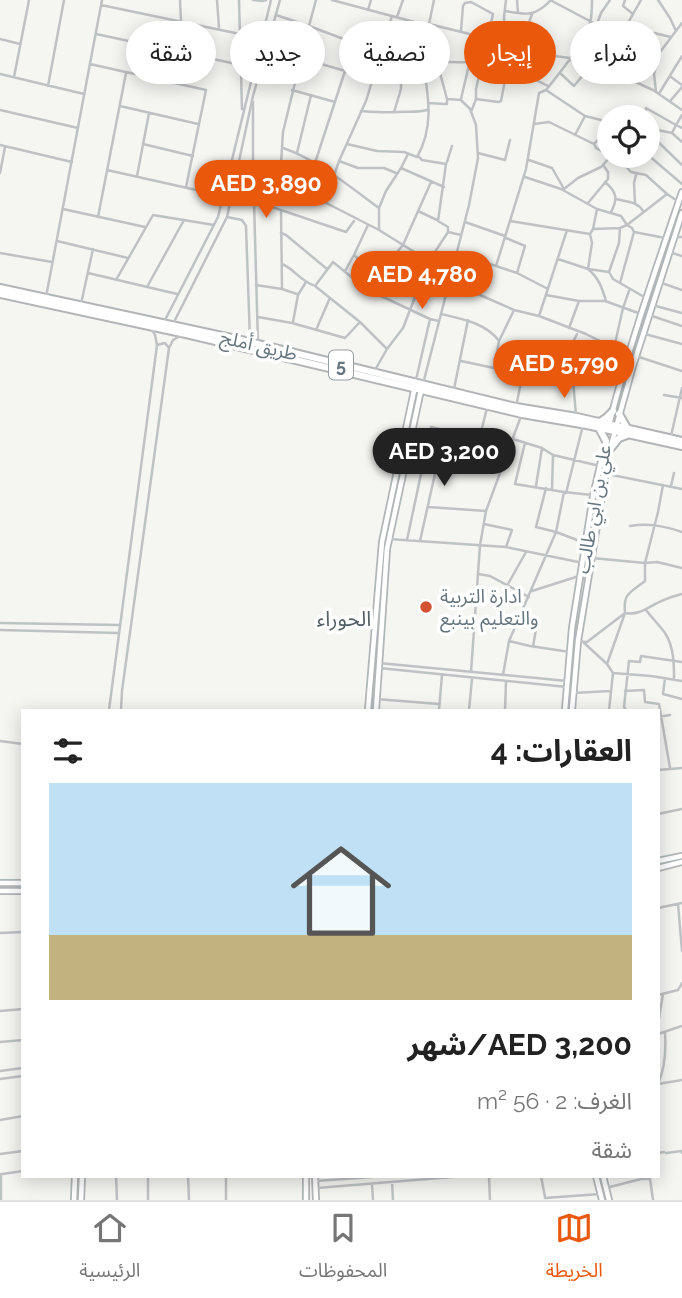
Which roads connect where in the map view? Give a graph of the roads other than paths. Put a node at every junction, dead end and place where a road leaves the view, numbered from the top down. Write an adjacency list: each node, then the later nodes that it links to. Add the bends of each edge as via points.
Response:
1 (29, 0): 61 (street)
2 (64, 0): 88 (street)
3 (180, 0): 35 (street)
4 (217, 0): 52 (street)
5 (239, 0): 36 (street)
6 (253, 0): 7 (street)
7 (266, 0)
8 (271, 0): 110 (street)
9 (280, 0): 30 (street)
10 (316, 0): 39 (street)
11 (332, 0): 25 (street)
12 (371, 0): 25 (street)
13 (403, 0): 32 (street)
14 (434, 0): 42 (street)
15 (506, 0): 26 (street)
16 (517, 0): 27 (street)
17 (551, 0): 28 (street); 46 (street)
18 (592, 0): 46 (street)
19 (610, 0): 47 (street)
20 (625, 0): 29 (street, via 623,6)
21 (640, 0): 29 (street)
22 (666, 0): 24 (street)
23 (102, 2): 34 (street); 57 (street)
24 (659, 2): 54 (street)
25 (368, 10): 31 (street)
26 (505, 11): 27 (street); 44 (street)
27 (518, 13): 28 (street)
28 (532, 14): 45 (street)
29 (633, 14): 48 (street)
30 (276, 15): 37 (street); 38 (street)
31 (392, 16): 32 (street); 40 (street)
32 (397, 18): 33 (street)
33 (407, 20): 41 (street); 109 (street, via 401,42 401,89)
34 (177, 21)
35 (181, 21)
36 (240, 21)
37 (274, 21)
38 (294, 21)
39 (310, 21)
40 (391, 21)
41 (411, 21)
42 (430, 21)
43 (491, 21): 53 (street, via 493,14 465,3)
44 (505, 21)
45 (530, 21)
46 (590, 21)
47 (598, 21)
48 (629, 21)
49 (682, 23): 54 (street)
50 (216, 29): 52 (street)
51 (450, 29): 53 (street)
52 (219, 30): 55 (street)
53 (461, 31): 56 (street)
54 (676, 31): 59 (street)
55 (230, 32)
56 (464, 32)
57 (96, 34): 66 (street); 67 (street)
58 (661, 35): 59 (street)
59 (671, 37): 62 (street)
60 (0, 39): 61 (street)
61 (20, 44): 72 (street)
62 (661, 51)
63 (682, 56): 71 (street)
64 (556, 57): 65 (street)
65 (570, 59): 69 (street)
66 (230, 63)
67 (90, 64): 68 (street); 93 (street)
68 (126, 73): 102 (street)
69 (560, 73): 73 (street); 90 (street)
70 (0, 74): 72 (street)
71 (670, 77): 89 (street); 92 (street)
72 (14, 78): 88 (street)
73 (570, 82)
74 (178, 84): 114 (street, via 206,90)
75 (242, 84): 110 (street)
76 (256, 84): 95 (street)
77 (294, 84): 91 (street)
78 (341, 84): 99 (street)
79 (371, 84): 105 (street)
80 (427, 84): 101 (street)
81 (443, 84): 96 (street)
82 (465, 84): 98 (street)
83 (477, 84): 97 (street)
84 (505, 84): 97 (street, via 501,101)
85 (541, 84): 90 (street)
86 (639, 84): 92 (street)
87 (656, 84): 92 (street)
88 (48, 86): 93 (street)
89 (682, 86): 100 (street)
90 (547, 88): 111 (street); 115 (street, via 539,93)
91 (292, 90): 94 (street); 131 (street)
92 (658, 93): 100 (street)
93 (84, 94): 117 (street)
94 (311, 95): 99 (street); 133 (street)
95 (253, 96): 146 (street); 182 (street)
96 (447, 99): 98 (street); 101 (street, via 445,104)
97 (476, 99): 106 (street)
98 (461, 100): 106 (street)
99 (335, 102): 142 (street)
100 (670, 102): 107 (street)
101 (429, 103): 103 (street)
102 (120, 106): 108 (street); 151 (street)
103 (428, 109): 109 (street); 137 (street, via 426,137)
104 (0, 110): 117 (street)
105 (361, 111): 109 (street); 127 (street)
106 (471, 112): 134 (street, via 477,125)
107 (682, 112): 116 (street)
108 (149, 113): 114 (street); 126 (street)
109 (394, 113)
110 (243, 115): 167 (street)
111 (585, 116): 113 (street); 121 (street)
112 (660, 116): 116 (street)
113 (597, 119)
114 (199, 124): 136 (street)
115 (534, 124): 121 (street, via 549,122); 138 (street)
116 (676, 125): 118 (street); 120 (street)
117 (78, 128): 141 (street)
118 (682, 128)
119 (660, 132): 120 (street)
120 (672, 133): 125 (street)
121 (575, 135): 128 (street)
122 (510, 140): 134 (street, via 505,160)
123 (597, 141): 128 (street)
124 (660, 142): 145 (street)
125 (682, 142)
126 (143, 144): 136 (street); 155 (street)
127 (347, 144): 135 (street); 139 (street)
128 (594, 144): 132 (street)
129 (2, 146): 140 (street); 141 (street)
130 (452, 146): 143 (street)
131 (282, 148): 133 (street); 158 (street)
132 (597, 148)
133 (297, 153): 142 (street)
134 (478, 153): 187 (street)
135 (408, 155): 137 (street); 147 (street)
136 (193, 156): 162 (street)
137 (418, 156): 143 (street)
138 (528, 160): 157 (street); 164 (street, via 552,168)
139 (339, 161): 153 (street); 156 (street)
140 (1, 162): 152 (street)
141 (72, 162): 174 (street)
142 (315, 163): 156 (street)
143 (446, 164): 163 (street)
144 (660, 165): 161 (street)
145 (682, 165)
146 (253, 166): 158 (street); 169 (street)
147 (401, 168): 153 (street); 159 (street)
148 (597, 168): 164 (street)
149 (605, 168): 160 (street, via 609,175)
150 (626, 168): 154 (street)
151 (107, 170): 155 (street); 181 (street)
152 (0, 173)
153 (396, 173): 173 (street)
154 (636, 174): 166 (street, via 646,175); 172 (street)
155 (137, 176): 162 (street)
156 (334, 176): 173 (street)
157 (524, 177): 164 (street); 186 (street)
158 (280, 179): 189 (street)
159 (431, 182): 163 (street); 177 (street)
160 (605, 182): 168 (street, via 615,191); 171 (street)
161 (682, 184)
162 (186, 187): 167 (street)
163 (444, 187): 185 (street)
164 (563, 189): 171 (street)
165 (682, 192): 170 (main road, علي بن ابي طالب)
166 (667, 194): 170 (street); 179 (street)
167 (223, 196): 188 (street)
168 (616, 199): 172 (street); 178 (street)
169 (254, 201): 176 (street); 234 (street)
170 (679, 202): 205 (main road, علي بن ابي طالب)
171 (588, 203): 175 (street)
172 (635, 203): 179 (street)
173 (379, 208): 194 (street)
174 (63, 209): 181 (street); 206 (street)
175 (597, 209): 178 (street); 192 (street)
176 (281, 210): 184 (street, via 346,232); 198 (street)
177 (418, 211): 185 (street); 208 (street)
178 (611, 212): 190 (street)
179 (644, 212): 190 (street)
180 (682, 213): 202 (main road, علي بن ابي طالب)
181 (98, 217): 191 (street)
182 (227, 218): 207 (street); 279 (street, via 242,220 246,226)
183 (184, 220): 188 (street); 191 (street, via 153,215); 237 (street)
184 (354, 220)
185 (438, 221): 196 (street)
186 (510, 221): 195 (street); 201 (street)
187 (465, 222): 200 (street); 201 (street)
188 (214, 225): 204 (street)
189 (368, 225): 194 (street); 213 (street)
190 (627, 225): 193 (street); 197 (street)
191 (146, 228): 215 (street)
192 (593, 229): 193 (street); 199 (street)
193 (620, 229): 224 (street)
194 (379, 230): 208 (street)
195 (567, 230): 199 (street); 216 (street)
196 (448, 232): 200 (street); 217 (street)
197 (634, 232): 205 (street); 232 (street)
198 (281, 233): 219 (street); 221 (street)
199 (590, 234): 222 (street)
200 (461, 235): 212 (street)
201 (505, 237): 220 (street); 226 (street, via 525,246)
202 (674, 237): 203 (street); 210 (main road, علي بن ابي طالب)
203 (682, 237)
204 (207, 238): 207 (street); 245 (street)
205 (666, 238): 249 (main road, علي بن ابي طالب)
206 (57, 241): 209 (street); 218 (street)
207 (215, 242): 270 (street)
208 (403, 245): 217 (street); 228 (street)
209 (93, 249): 215 (street); 225 (street)
210 (669, 252): 214 (street); 231 (main road, علي بن ابي طالب)
211 (0, 253): 218 (street)
212 (457, 253): 220 (street); 236 (street)
213 (355, 255): 223 (street); 228 (street)
214 (682, 257)
215 (129, 258): 229 (street)
216 (558, 259): 222 (street); 241 (street)
217 (429, 261): 233 (street)
218 (53, 262): 248 (street)
219 (282, 264): 230 (street); 239 (street)
220 (496, 266): 226 (street)
221 (327, 269): 223 (street, via 333,262); 235 (street)
222 (588, 269): 224 (street); 252 (street, via 596,275)
223 (345, 271): 240 (street)
224 (609, 272): 232 (street)
225 (88, 273): 229 (street); 253 (street)
226 (517, 274): 241 (street)
227 (397, 277): 233 (street)
228 (374, 278): 240 (street)
229 (116, 280): 237 (street)
230 (306, 282): 235 (street); 246 (street)
231 (659, 282): 242 (street); 254 (main road, علي بن ابي طالب)
232 (621, 283): 249 (street)
233 (420, 284): 256 (street)
234 (256, 285): 239 (street); 263 (street)
235 (315, 286): 268 (street)
236 (448, 286): 257 (street); 259 (street)
237 (148, 287): 245 (street)
238 (0, 288): 248 (highway, طريق أملج / 5)
239 (282, 289): 246 (street)
240 (366, 289): 256 (street)
241 (548, 289): 247 (street)
242 (682, 290)
243 (629, 291): 255 (street)
244 (0, 294): 271 (highway, طريق أملج / 5)
245 (178, 294): 267 (street)
246 (298, 295): 269 (street)
247 (546, 295): 251 (street); 262 (street)
248 (46, 297): 253 (highway, طريق أملج / 5)
249 (646, 298): 260 (main road, علي بن ابي طالب)
250 (329, 300): 274 (street)
251 (579, 301): 252 (street); 273 (street)
252 (606, 301): 255 (street)
253 (81, 304): 267 (highway, طريق أملج / 5)
254 (652, 305): 258 (street); 261 (main road, علي بن ابي طالب)
255 (623, 308): 260 (street); 284 (street)
256 (410, 309): 264 (street); 285 (street)
257 (514, 310): 262 (street); 278 (street)
258 (682, 313)
259 (441, 314): 265 (street); 266 (street)
260 (641, 314): 286 (main road, علي بن ابي طالب)
261 (649, 315): 272 (street); 275 (main road, علي بن ابي طالب)
262 (539, 316): 273 (street)
263 (257, 317): 269 (street); 279 (street)
264 (430, 319): 266 (street); 297 (street)
265 (468, 320): 278 (street, via 493,332); 289 (street)
266 (439, 321): 297 (street)
267 (164, 322): 270 (highway, طريق أملج / 5)
268 (360, 322): 274 (street, via 345,338); 285 (street)
269 (292, 323): 274 (street)
270 (173, 325): 279 (highway, طريق أملج / 5)
271 (149, 326): 276 (highway, طريق أملج / 5); 281 (street)
272 (682, 326)
273 (569, 328): 284 (street)
274 (316, 330)
275 (643, 333): 280 (street); 287 (main road, علي بن ابي طالب)
276 (186, 334): 282 (street, via 173,340); 297 (highway, طريق أملج / 5)
277 (577, 334): 288 (street)
278 (499, 341): 290 (street)
279 (254, 343): 293 (highway, طريق أملج / 5)
280 (682, 344)
281 (157, 345): 282 (street, via 165,343); 364 (street)
282 (169, 348): 394 (street)
283 (539, 348): 288 (street)
284 (614, 348): 286 (street)
285 (387, 349): 293 (street)
286 (628, 355): 294 (main road, علي بن ابي طالب)
287 (636, 356): 291 (street); 304 (main road, علي بن ابي طالب)
288 (565, 358): 292 (street)
289 (460, 361): 290 (street); 299 (street)
290 (494, 368): 295 (street)
291 (682, 371)
292 (580, 372): 294 (street); 296 (street)
293 (373, 373): 297 (highway, طريق أملج / 5)
294 (622, 376): 304 (main road, علي بن ابي طالب)
295 (522, 377): 296 (street, via 530,369); 303 (street)
296 (573, 380): 306 (street)
297 (419, 386): 299 (highway, طريق أملج / 5); 302 (highway, طريق أملج / 5); 342 (main road); 395 (main road, via 382,542)
298 (682, 388): 301 (street)
299 (454, 392): 303 (highway, طريق أملج / 5)
300 (664, 395): 301 (street)
301 (681, 398): 313 (street)
302 (488, 405): 305 (highway, طريق أملج / 5); 312 (street)
303 (516, 407): 306 (highway, طريق أملج / 5)
304 (616, 412): 308 (highway); 309 (main road, علي بن ابي طالب); 311 (highway)
305 (522, 414): 307 (highway, طريق أملج / 5); 314 (street)
306 (577, 417): 308 (highway, طريق أملج / 5)
307 (583, 424): 308 (highway, طريق أملج / 5); 323 (street)
308 (599, 425): 309 (highway, طريق أملج / 5); 315 (highway)
309 (612, 428): 311 (highway, طريق أملج / 5); 315 (main road, علي بن ابي طالب); 321 (main road, علي بن ابي طالب)
310 (446, 429): 312 (street); 335 (street); 343 (street, via 431,427)
311 (628, 432): 313 (highway, طريق أملج / 5); 319 (highway, طريق أملج / 5); 321 (highway)
312 (479, 437): 317 (street)
313 (671, 438): 316 (highway, طريق أملج / 5)
314 (513, 439): 318 (street); 336 (street)
315 (606, 441): 324 (main road, علي بن ابي طالب)
316 (682, 441)
317 (499, 443)
318 (525, 443): 320 (street); 329 (street, via 515,484)
319 (682, 446)
320 (542, 448): 322 (street); 329 (street)
321 (611, 448): 325 (main road, علي بن ابي طالب)
322 (553, 455): 323 (street); 332 (street)
323 (573, 461): 324 (street); 333 (street)
324 (600, 466): 334 (main road, علي بن ابي طالب)
325 (606, 473): 327 (street); 350 (main road, علي بن ابي طالب)
326 (674, 473): 328 (street)
327 (663, 485): 328 (street); 338 (street)
328 (671, 486): 331 (street)
329 (536, 487): 330 (street)
330 (546, 488): 332 (street); 340 (street, via 536,527)
331 (682, 489)
332 (552, 490): 333 (street)
333 (565, 492): 334 (street); 340 (street)
334 (593, 496): 345 (main road, علي بن ابي طالب)
335 (428, 507): 336 (street); 344 (street)
336 (486, 511): 337 (street)
337 (484, 524): 346 (street); 347 (street, via 512,530)
338 (655, 524): 339 (street); 341 (street); 352 (street)
339 (630, 526)
340 (556, 532): 345 (street); 349 (street)
341 (682, 532)
342 (390, 539): 343 (street); 374 (main road)
343 (407, 540): 344 (street)
344 (420, 541): 346 (street)
345 (586, 544): 351 (main road, علي بن ابي طالب)
346 (480, 545): 347 (street); 354 (street)
347 (506, 547): 348 (street)
348 (526, 552): 349 (street); 356 (street)
349 (546, 555): 351 (street); 357 (street)
350 (592, 558): 352 (street); 368 (main road, علي بن ابي طالب)
351 (583, 563): 355 (main road, علي بن ابي طالب)
352 (645, 563): 353 (street); 361 (street, via 645,581 627,596)
353 (682, 568)
354 (478, 574): 356 (street); 375 (street)
355 (581, 576): 357 (street); 370 (main road, علي بن ابي طالب)
356 (508, 584): 359 (street)
357 (532, 591): 359 (street)
358 (682, 594): 360 (street)
359 (529, 597): 362 (street)
360 (646, 610): 361 (street); 371 (street, via 664,631)
361 (625, 613): 368 (street, via 587,642); 373 (street)
362 (518, 622): 367 (street); 369 (street, via 536,629)
363 (0, 623): 364 (street)
364 (119, 625): 366 (street)
365 (0, 630): 366 (street)
366 (118, 632): 393 (street)
367 (509, 641): 369 (street); 379 (street)
368 (580, 641): 373 (street); 388 (main road, علي بن ابي طالب)
369 (533, 647): 370 (street)
370 (569, 652): 385 (main road, علي بن ابي طالب)
371 (674, 661): 372 (street); 377 (street, via 641,656 640,662 629,661); 382 (street)
372 (682, 662)
373 (607, 664): 376 (street)
374 (379, 666): 375 (street); 378 (street); 389 (main road)
375 (471, 672): 379 (street)
376 (613, 673): 377 (street); 386 (street)
377 (627, 674): 381 (street); 387 (street)
378 (442, 675): 380 (street); 392 (street)
379 (503, 675): 385 (street)
380 (472, 677): 384 (street); 399 (street)
381 (665, 678): 382 (street); 390 (street, via 663,694)
382 (674, 680): 383 (street)
383 (682, 681)
384 (506, 682): 385 (street); 400 (street)
385 (567, 684): 401 (main road, علي بن ابي طالب)
386 (611, 691): 388 (street); 403 (street)
387 (625, 691): 404 (street); 405 (street, via 645,690 645,702 659,704)
388 (573, 693): 402 (main road, علي بن ابي طالب)
389 (376, 699): 391 (street); 396 (main road)
390 (682, 699)
391 (413, 702): 392 (street); 397 (street)
392 (439, 704): 398 (street)
393 (109, 709)
394 (121, 709)
395 (368, 709)
396 (376, 709)
397 (412, 709)
398 (439, 709)
399 (470, 709)
400 (505, 709)
401 (565, 709)
402 (572, 709)
403 (609, 709)
404 (625, 709)
405 (659, 709)
406 (670, 715): 407 (street)
407 (660, 716)
408 (660, 721): 411 (street)
409 (0, 741): 410 (street)
410 (21, 744)
411 (670, 768): 412 (street); 413 (street)
412 (682, 768)
413 (660, 770)
414 (682, 809): 415 (street)
415 (660, 814)
416 (682, 856): 417 (main road)
417 (660, 861)
418 (682, 862): 419 (main road)
419 (660, 868)
420 (0, 883): 421 (main road)
421 (21, 883)
422 (0, 891): 423 (main road)
423 (21, 891)
424 (680, 903): 425 (street); 428 (street)
425 (660, 908)
426 (21, 932): 427 (street)
427 (0, 933)
428 (681, 939): 429 (street)
429 (682, 951)
430 (682, 983): 431 (street, via 678,990)
431 (660, 995)
432 (21, 1009): 433 (street)
433 (0, 1011)
434 (682, 1026): 435 (street)
435 (665, 1033): 436 (street); 443 (street)
436 (660, 1034)
437 (21, 1040): 438 (street)
438 (0, 1042)
439 (21, 1068): 440 (street)
440 (0, 1071)
441 (21, 1076): 442 (street)
442 (0, 1079)
443 (660, 1080)
444 (682, 1080): 445 (street)
445 (660, 1084)
446 (21, 1116): 447 (street)
447 (0, 1120)
448 (21, 1151): 451 (street)
449 (660, 1153): 450 (street)
450 (682, 1153)
451 (0, 1154)
452 (21, 1171): 453 (street)
453 (0, 1175): 477 (street)
454 (75, 1178): 478 (main road)
455 (82, 1178): 479 (main road)
456 (116, 1178): 480 (street)
457 (148, 1178): 481 (street)
458 (188, 1178): 482 (street)
459 (226, 1178): 483 (street)
460 (306, 1178): 484 (main road)
461 (315, 1178): 462 (street); 472 (main road)
462 (345, 1178): 471 (street)
463 (440, 1178): 469 (street)
464 (489, 1178): 488 (street)
465 (541, 1178): 476 (street)
466 (596, 1178): 474 (main road)
467 (604, 1178): 473 (main road)
468 (643, 1178): 473 (street); 490 (street, via 650,1179)
469 (392, 1182): 470 (street); 487 (street)
470 (372, 1184): 471 (street); 486 (street)
471 (345, 1186): 472 (street)
472 (315, 1188): 485 (main road)
473 (606, 1188): 489 (main road)
474 (601, 1197): 475 (street)
475 (573, 1198): 476 (street)
476 (545, 1199)
477 (1, 1200)
478 (74, 1200)
479 (81, 1200)
480 (117, 1200)
481 (148, 1200)
482 (189, 1200)
483 (226, 1200)
484 (306, 1200)
485 (316, 1200)
486 (373, 1200)
487 (393, 1200)
488 (490, 1200)
489 (609, 1200)
490 (653, 1200)

